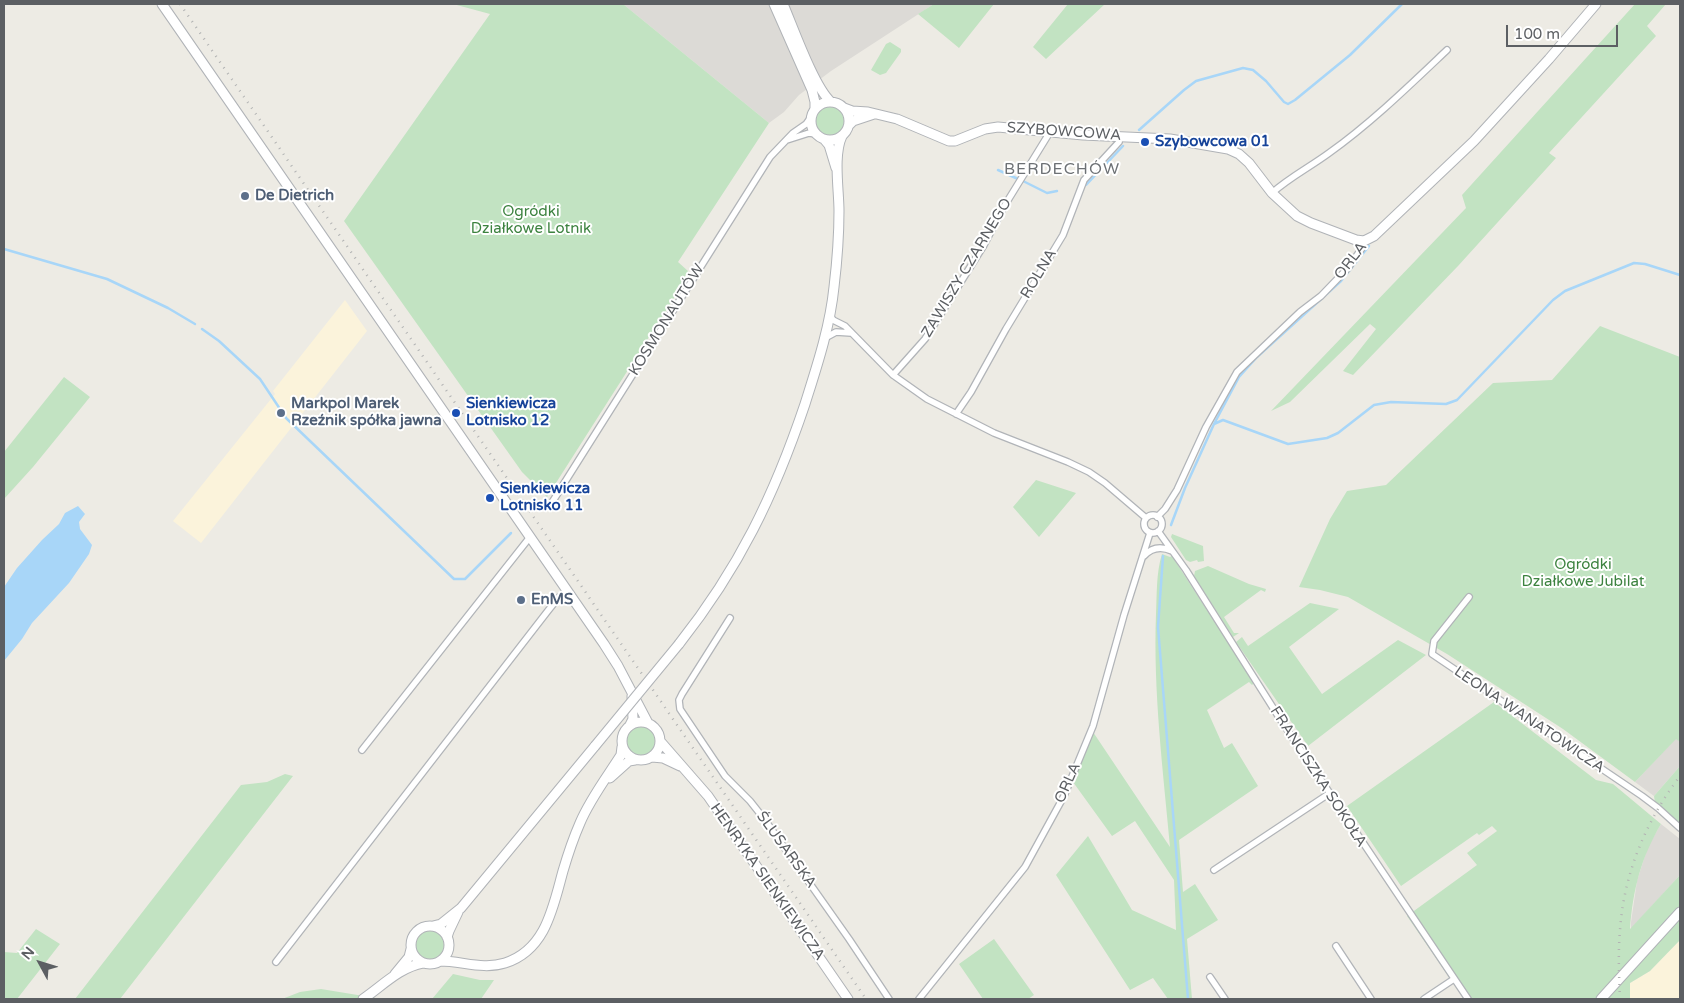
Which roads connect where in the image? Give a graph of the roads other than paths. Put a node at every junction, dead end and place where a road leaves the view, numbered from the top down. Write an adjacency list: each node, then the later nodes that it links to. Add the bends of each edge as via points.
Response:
1 (162, 4): 29 (main road)
2 (774, 4): 8 (main road, via 812,90)
3 (783, 4): 6 (main road, via 817,81)
4 (1596, 4): 18 (main road, ORLA, via 1474,141 1374,236)
5 (1446, 50): 17 (street, via 1369,122)
6 (832, 102): 7 (main road); 8 (main road, via 822,103)
7 (844, 108): 9 (main road, SZYBOWCOWA); 10 (main road, via 849,116)
8 (813, 113): 14 (main road, via 812,126); 15 (street, KOSMONAUTÓW, via 806,124)
9 (874, 114): 10 (main road); 11 (main road, SZYBOWCOWA, via 896,119 949,141 992,128)
10 (849, 125): 12 (main road)
11 (1050, 132): 13 (main road, SZYBOWCOWA); 22 (street, ZAWISZY CZARNEGO, via 925,339)
12 (842, 136): 14 (main road, via 833,140); 16 (main road)
13 (1120, 136): 17 (main road, SZYBOWCOWA, via 1170,139 1228,149 1239,154); 23 (street, ROLNA, via 1119,142 1084,180 1063,234)
14 (820, 137): 15 (street, KOSMONAUTÓW, via 809,133); 16 (main road, via 829,145)
15 (787, 140): 24 (street, KOSMONAUTÓW, via 770,157)
16 (836, 168): 19 (main road, via 839,245)
17 (1272, 193): 18 (main road, SZYBOWCOWA, via 1311,223)
18 (1364, 241): 25 (street, ORLA, via 1348,268 1321,296 1237,372 1206,427 1177,490)
19 (830, 315): 20 (street); 21 (main road)
20 (851, 333): 21 (street, via 836,332); 22 (street)
21 (825, 338): 48 (main road, bridge, via 776,483 757,524 720,588 679,644)
22 (893, 375): 23 (street, via 927,399)
23 (956, 414): 26 (street, via 1089,472)
24 (551, 504)
25 (1157, 517): 26 (street); 27 (street, via 1161,524)
26 (1146, 518): 28 (street, via 1144,527)
27 (1158, 531): 28 (street); 30 (street, FRANCISZKA SOKOŁA)
28 (1150, 533): 31 (street, ORLA)
29 (530, 537): 32 (main road); 40 (street)
30 (1174, 552): 31 (street, via 1155,548); 45 (street, FRANCISZKA SOKOŁA)
31 (1142, 558): 64 (street, ORLA, via 1093,726 1064,796 1025,867)
32 (568, 591): 35 (main road, via 618,666); 55 (street, via 559,597)
33 (1469, 597): 46 (street, LEONA WANATOWICZA, via 1434,641 1432,654 1642,796)
34 (730, 618): 63 (street, ŚLUSARSKA, via 682,694 680,710 725,776 765,820)
35 (632, 695): 36 (main road); 37 (main road, via 633,719)
36 (648, 723): 37 (main road); 38 (main road, via 658,732)
37 (630, 726): 39 (main road, via 622,738)
38 (660, 742): 41 (main road); 43 (main road, HENRYKA SIENKIEWICZA)
39 (622, 747): 42 (main road); 44 (main road, via 621,755)
40 (362, 750)
41 (652, 757): 42 (main road); 43 (main road, HENRYKA SIENKIEWICZA, via 663,758)
42 (635, 760): 44 (main road, via 629,761)
43 (682, 767): 62 (main road, HENRYKA SIENKIEWICZA, via 708,796)
44 (604, 783): 57 (main road, via 580,822 551,914 538,939 524,953 504,963)
45 (1330, 792): 47 (street); 60 (street, FRANCISZKA SOKOŁA)
46 (1680, 828)
47 (1214, 870)
48 (460, 908): 50 (main road, via 441,924); 51 (main road, via 448,931)
49 (1680, 912): 69 (main road)
50 (433, 926): 51 (main road, via 442,930); 53 (main road, via 416,932 411,940)
51 (448, 942): 54 (main road, via 446,955); 57 (main road, via 452,952)
52 (1336, 946): 66 (street)
53 (411, 949): 56 (main road); 58 (main road, via 409,957)
54 (440, 961): 56 (main road); 57 (main road)
55 (276, 962)
56 (422, 963): 58 (main road)
57 (470, 965)
58 (393, 977): 61 (main road)
59 (1210, 977): 65 (street)
60 (1454, 979): 67 (street); 68 (street, FRANCISZKA SOKOŁA)
61 (363, 999)
62 (848, 999)
63 (889, 999)
64 (919, 999)
65 (1225, 999)
66 (1371, 999)
67 (1424, 999)
68 (1468, 999)
69 (1601, 999)

